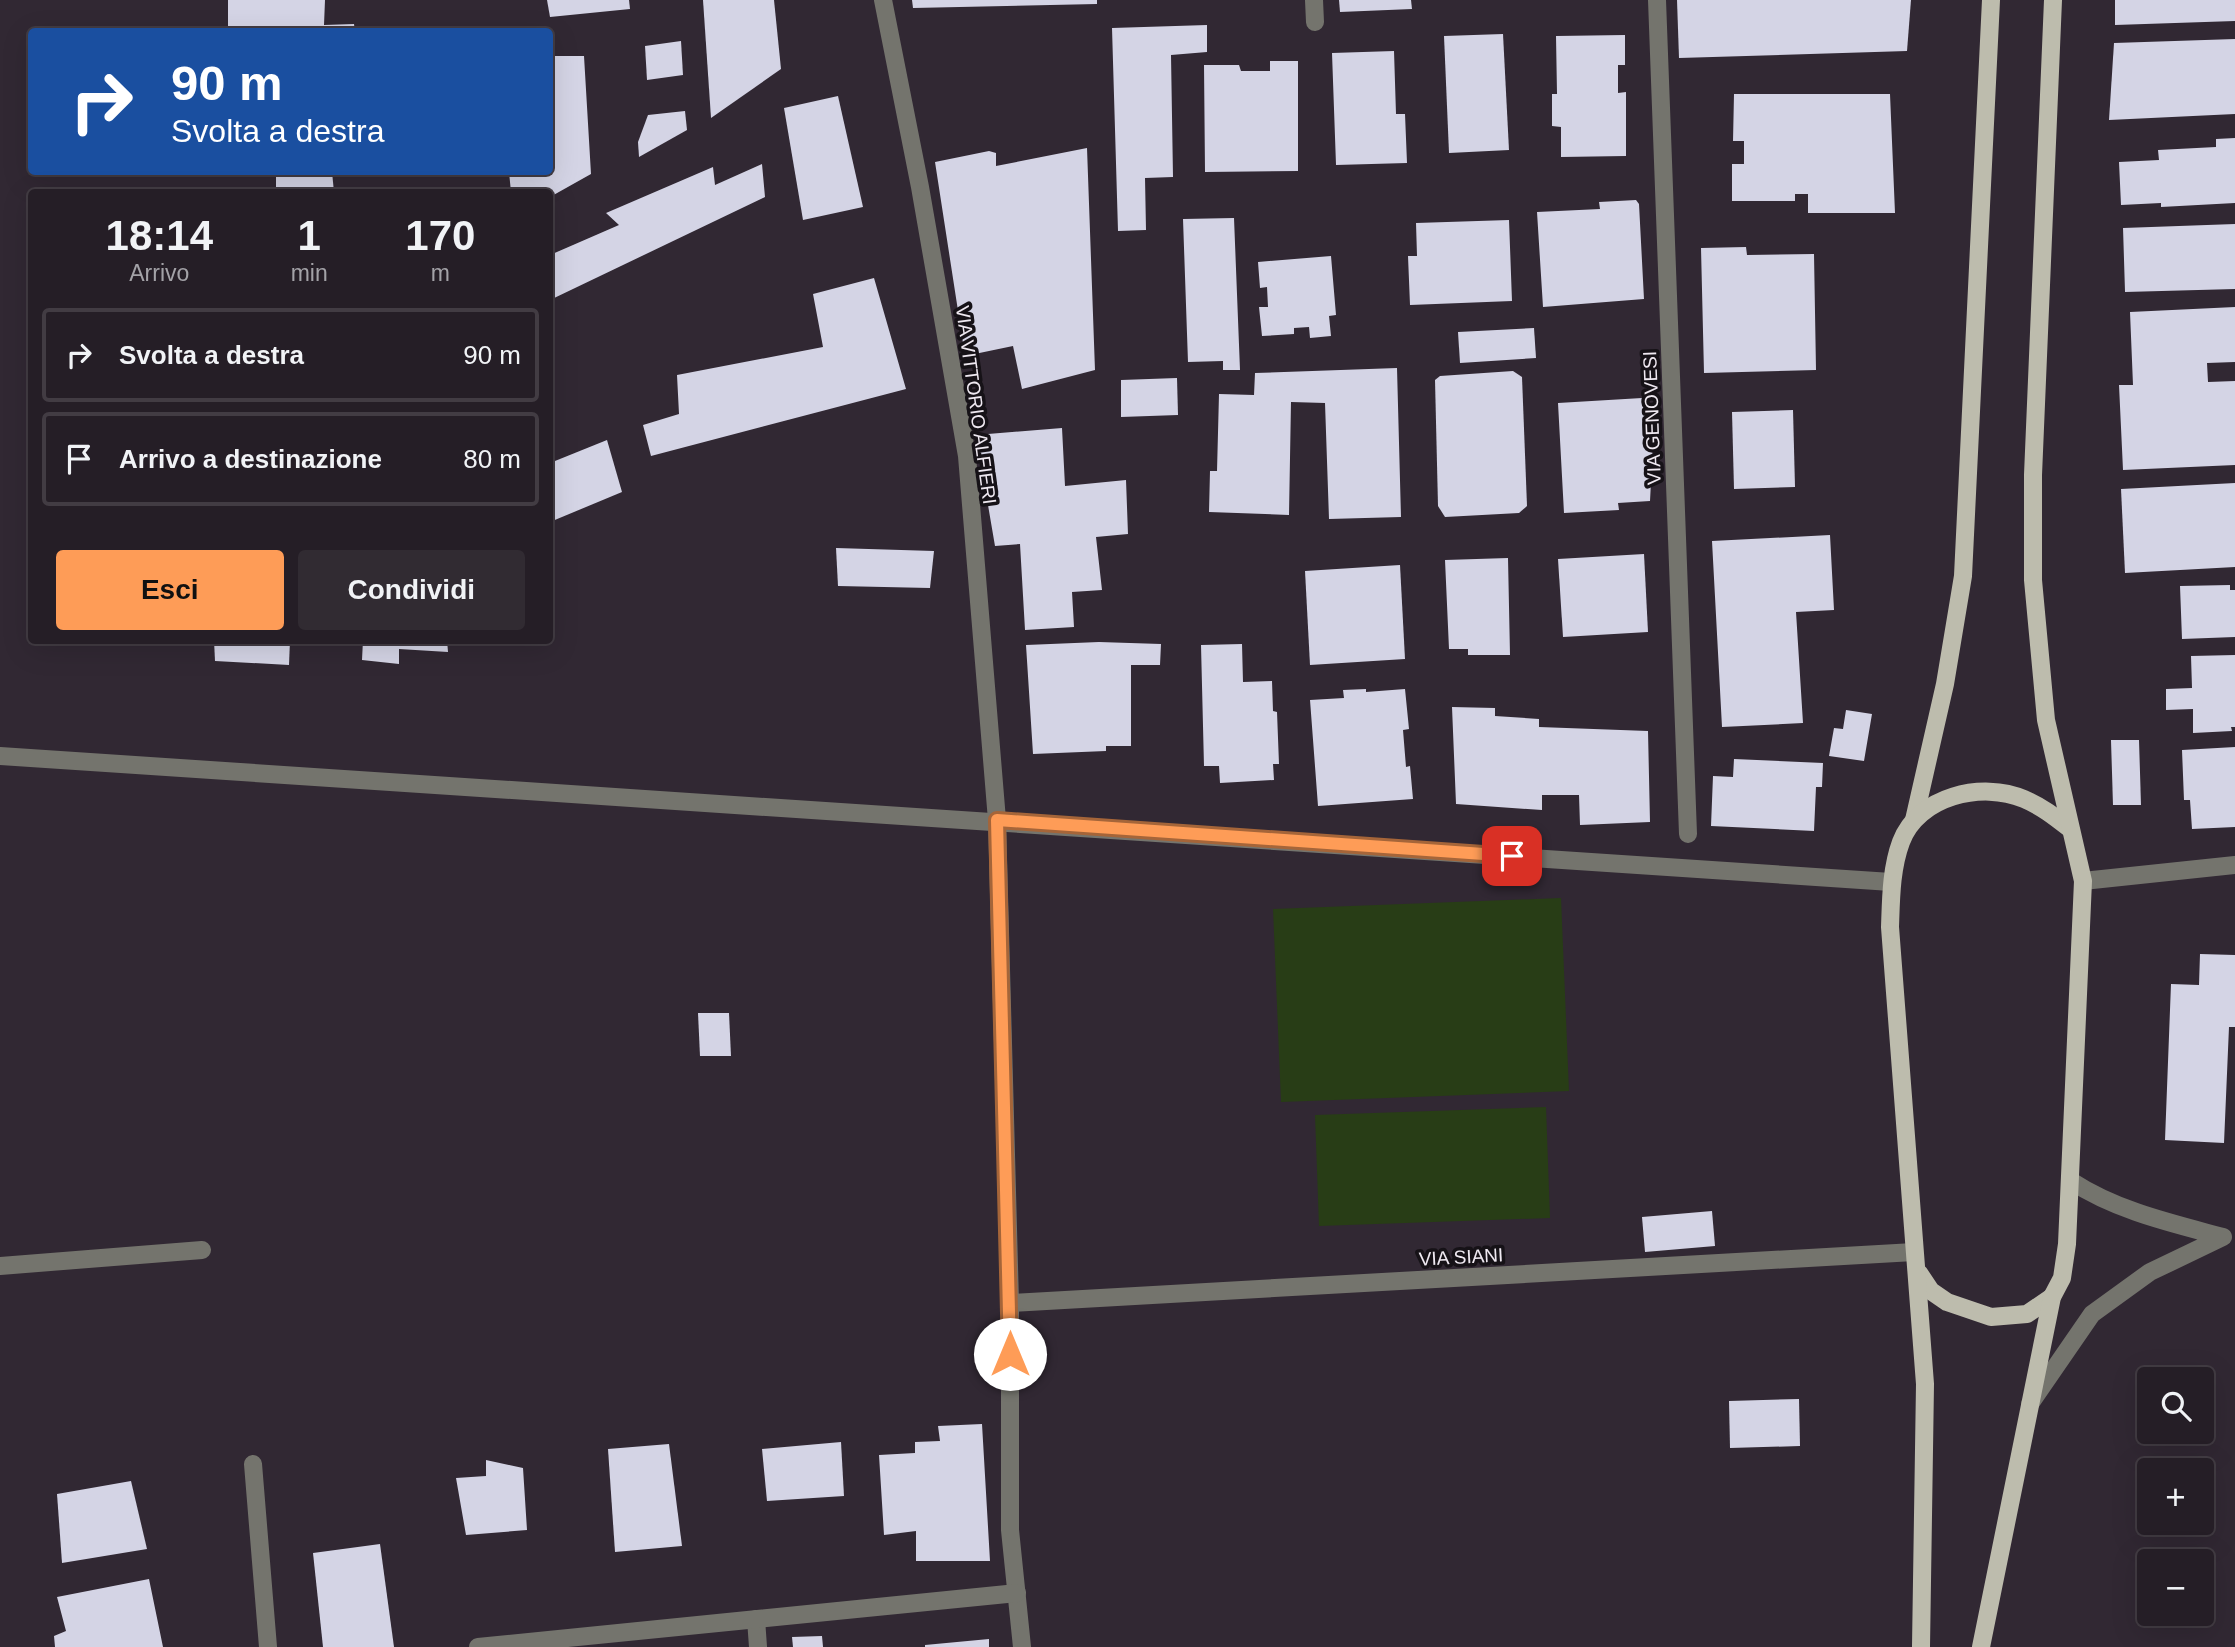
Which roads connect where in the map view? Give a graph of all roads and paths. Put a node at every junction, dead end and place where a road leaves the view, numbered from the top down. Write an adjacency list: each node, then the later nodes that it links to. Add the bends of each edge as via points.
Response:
1 (883, 0): 8 (street, VIA VITTORIO ALFIERI, via 967,456)
2 (1314, 0): 6 (street)
3 (1657, 0): 11 (street, VIA GENOVESI)
4 (1991, 0): 9 (main road, via 1964,576)
5 (2053, 0): 10 (main road, via 2033,475 2033,580 2046,720)
6 (1315, 22)
7 (0, 756): 8 (street)
8 (997, 820): 14 (street); 22 (street, VIA VITTORIO ALFIERI)
9 (1914, 820): 10 (main road, via 1936,802 2001,792 2044,809); 14 (main road, via 1901,841)
10 (2069, 828): 13 (main road)
11 (1688, 834)
12 (2235, 865): 13 (street)
13 (2083, 881): 15 (main road)
14 (1892, 882): 18 (main road, via 1890,927)
15 (2071, 1181): 16 (street, via 2146,1216); 21 (main road, via 2062,1278)
16 (2229, 1237): 23 (street, via 2150,1272 2091,1314)
17 (202, 1250): 19 (street)
18 (1914, 1252): 20 (main road); 22 (street, VIA SIANI)
19 (0, 1266)
20 (1918, 1272): 21 (main road, via 1947,1303 1991,1317 2027,1314); 31 (main road, via 1925,1384)
21 (2052, 1297): 23 (main road)
22 (1010, 1303): 25 (street, VIA VITTORIO ALFIERI, via 1010,1530)
23 (2030, 1404): 32 (main road)
24 (253, 1464): 27 (street)
25 (1017, 1593): 26 (street); 30 (street, VIA VITTORIO ALFIERI)
26 (756, 1619): 28 (street); 29 (street)
27 (268, 1647)
28 (478, 1647)
29 (758, 1647)
30 (1022, 1647)
31 (1921, 1647)
32 (1981, 1647)

